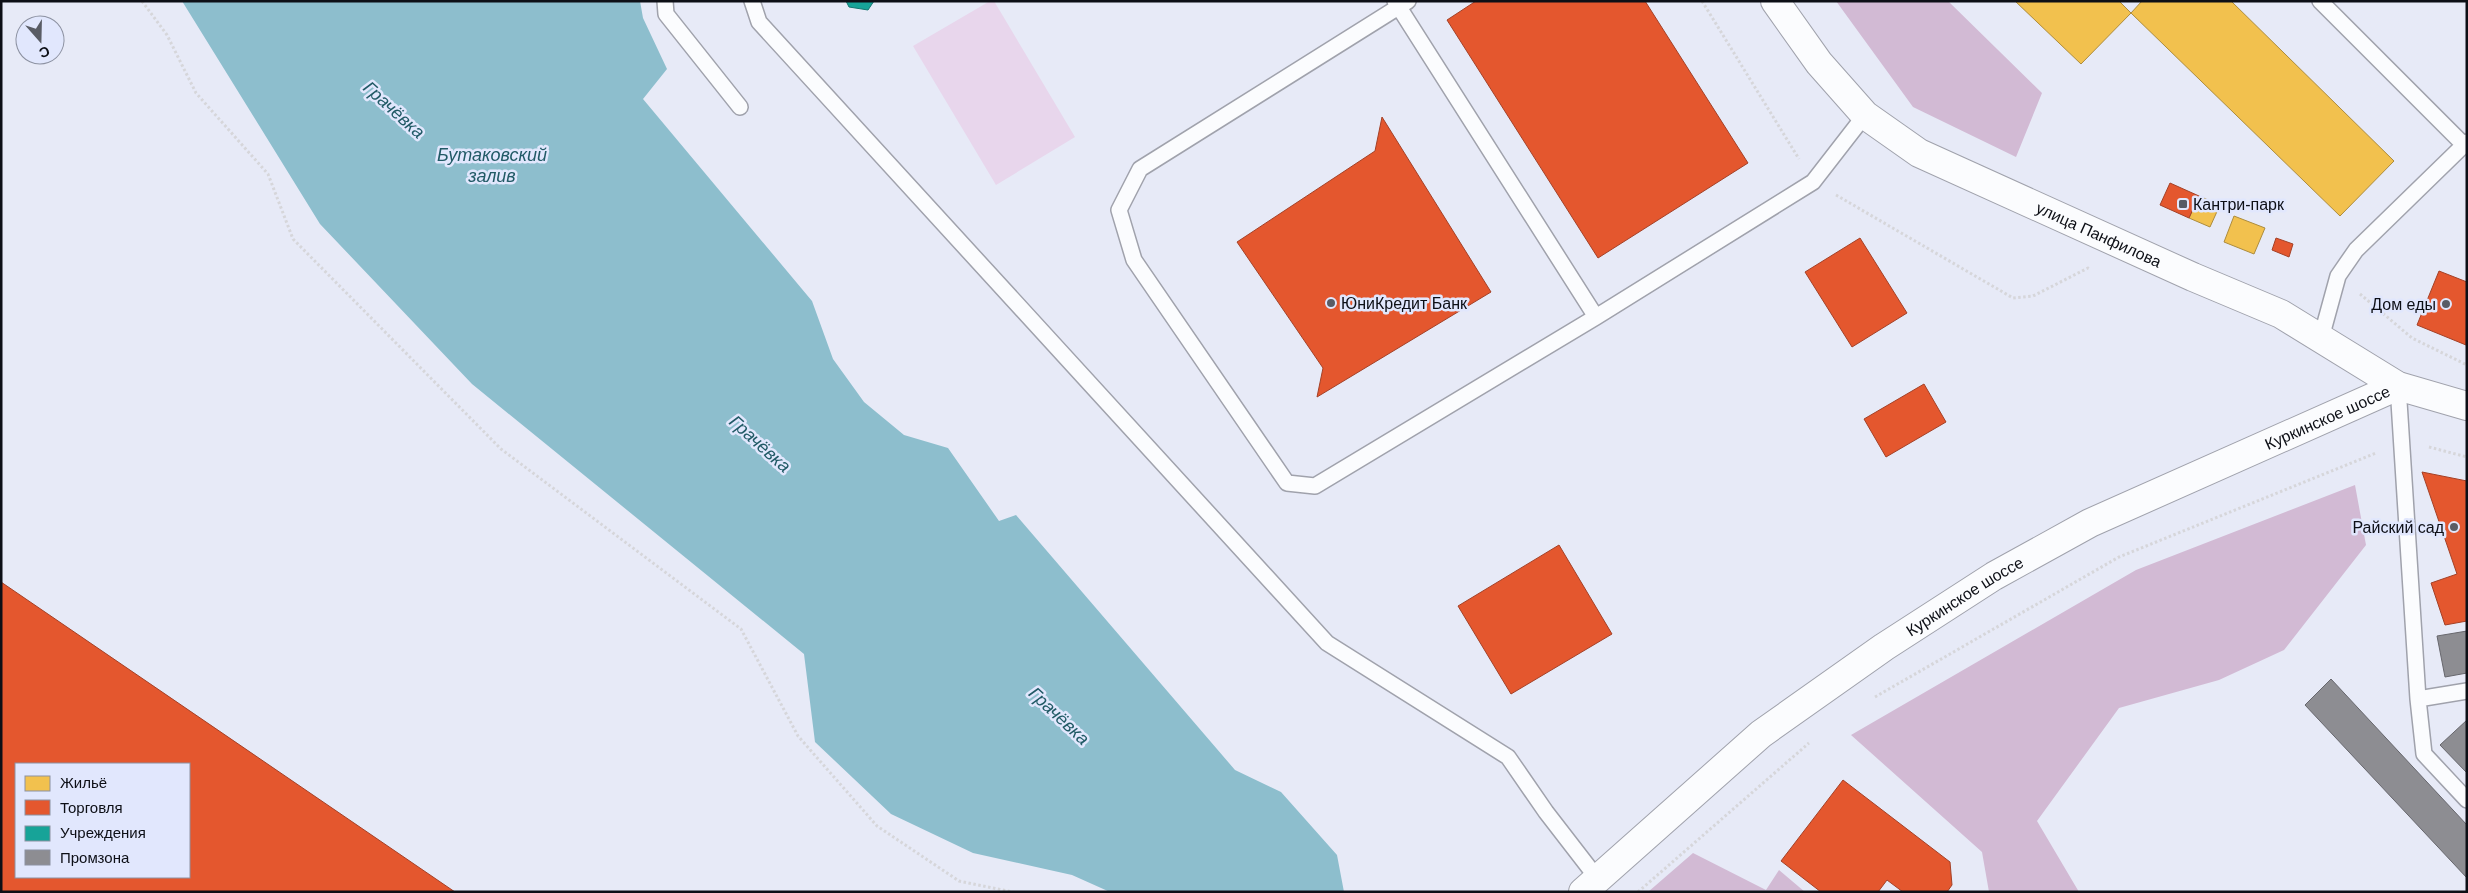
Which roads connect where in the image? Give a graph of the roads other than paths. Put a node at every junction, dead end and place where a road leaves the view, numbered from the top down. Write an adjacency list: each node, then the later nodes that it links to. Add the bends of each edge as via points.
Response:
1 (665, 1): 6 (lane, via 666,14)
2 (752, 1): 16 (lane, via 759,22 1327,643 1508,757)
3 (1775, 1): 7 (street, улица Панфилова, via 1819,63)
4 (2320, 1): 8 (lane)
5 (1400, 3): 9 (lane); 9 (lane, via 1140,169 1118,210 1134,260 1287,483 1315,486)
6 (740, 107)
7 (1865, 116): 9 (lane, via 1814,182); 10 (street, улица Панфилова, via 1919,154 2281,314)
8 (2466, 143): 10 (lane, via 2356,250 2338,276)
9 (1596, 318)
10 (2321, 338): 11 (street, улица Панфилова)
11 (2398, 386): 12 (street, улица Панфилова); 14 (lane); 16 (street, Куркинское шоссе, via 2090,523 1994,576 1884,647 1762,734)
12 (2467, 406)
13 (2467, 691): 14 (lane)
14 (2418, 699): 15 (lane, via 2424,754)
15 (2467, 800)
16 (1590, 885)

